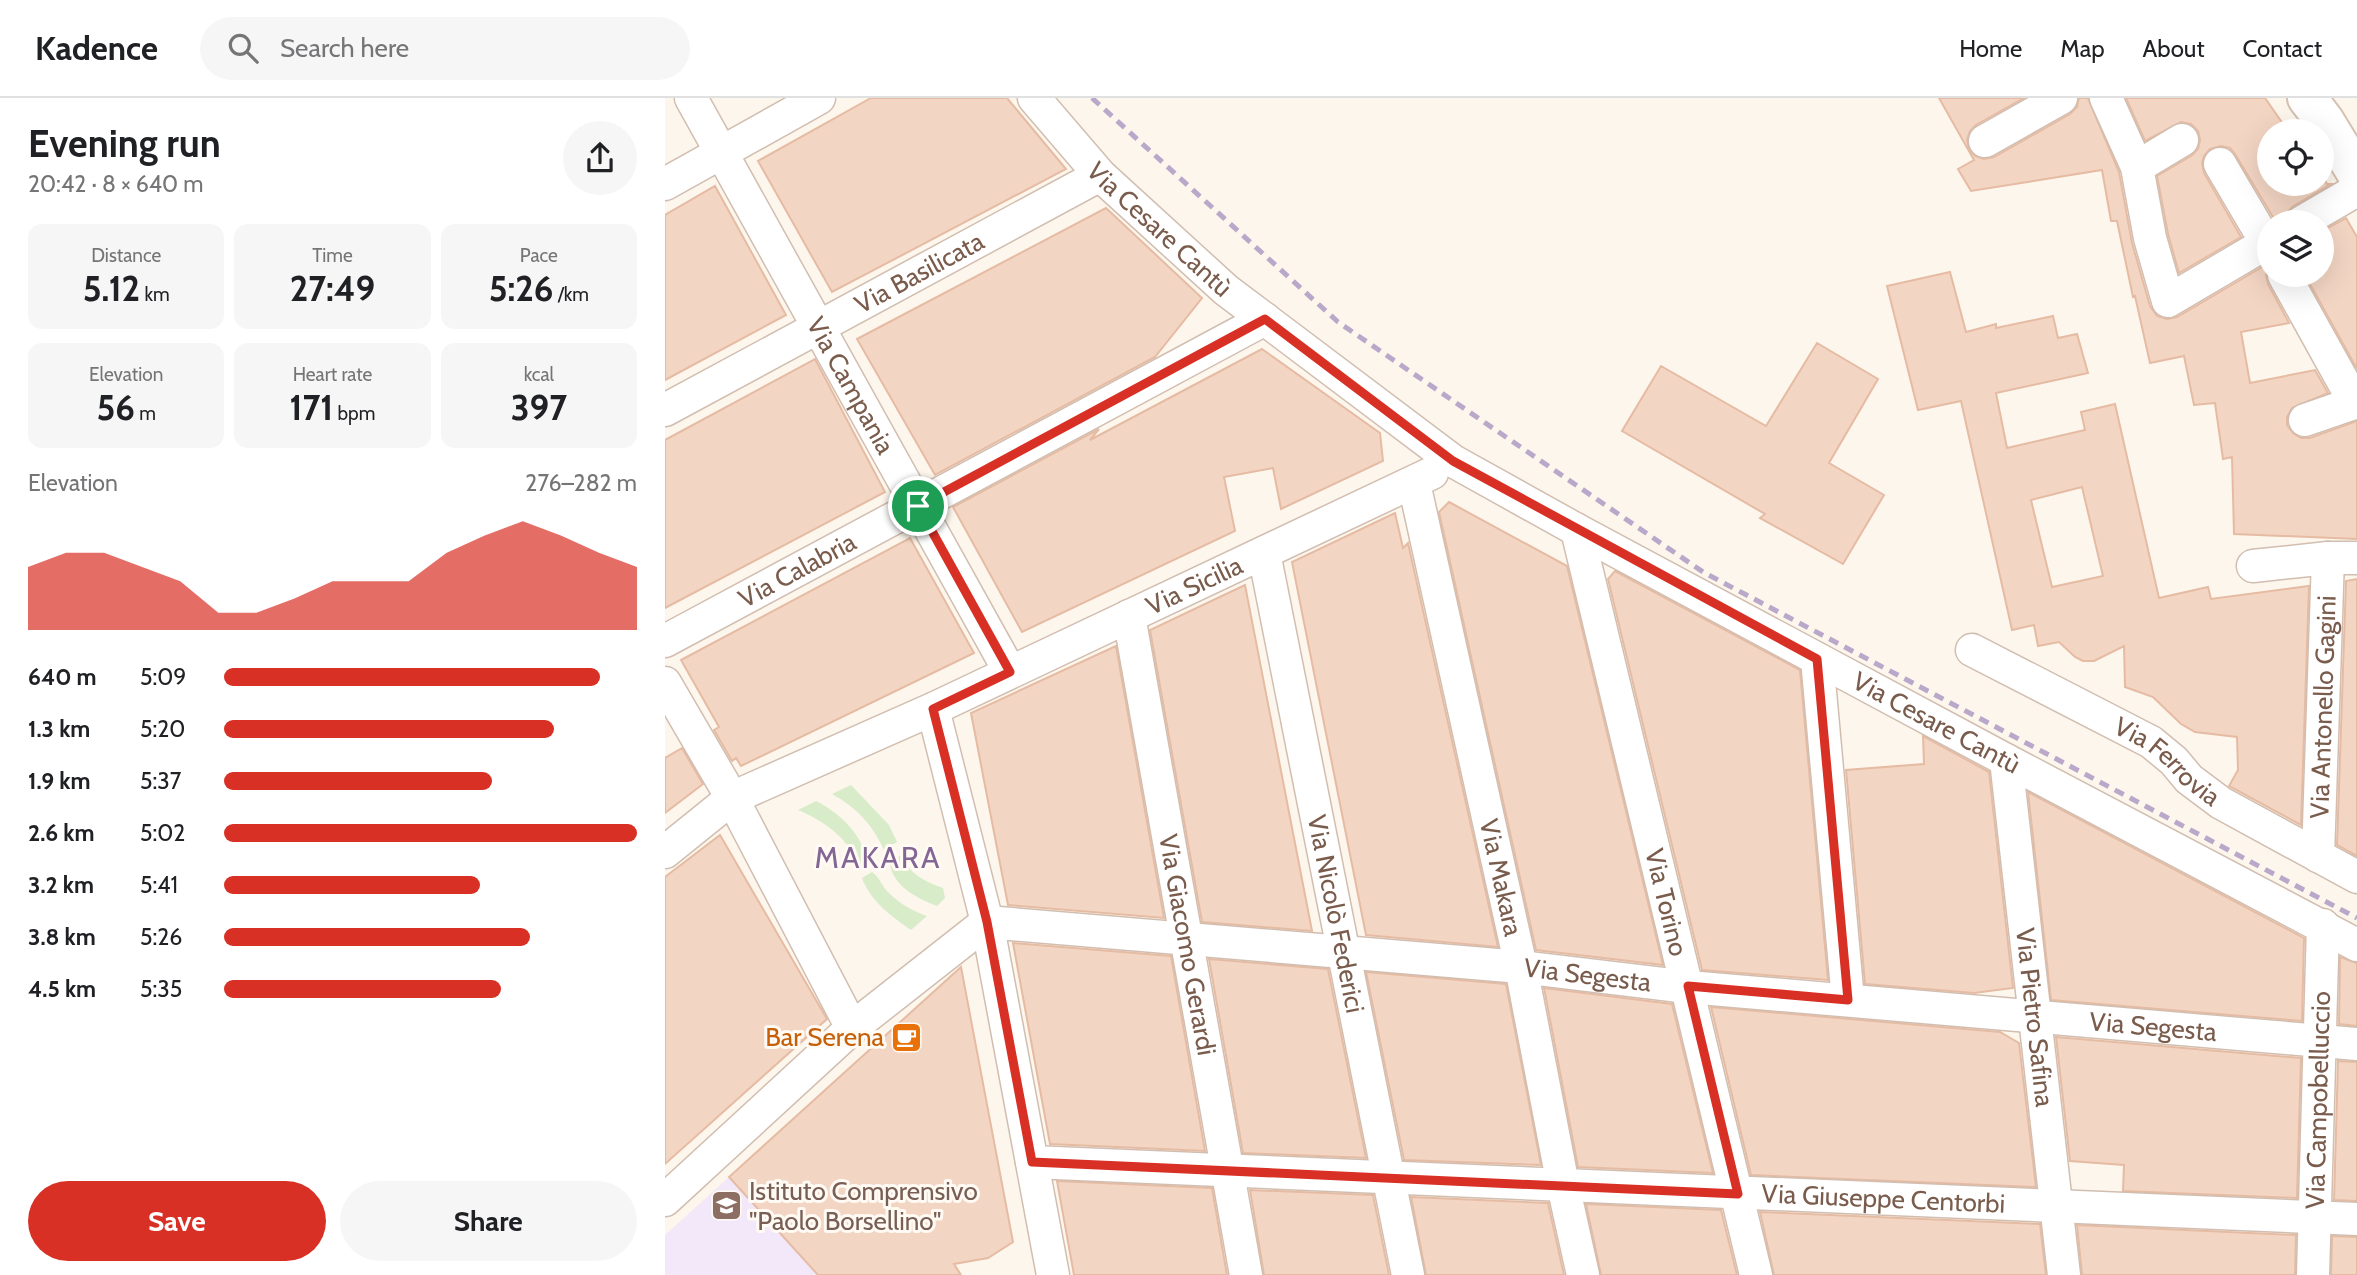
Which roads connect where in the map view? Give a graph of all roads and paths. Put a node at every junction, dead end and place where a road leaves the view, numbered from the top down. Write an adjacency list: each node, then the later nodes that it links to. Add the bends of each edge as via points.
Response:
1 (691, 98): 9 (street, Via Campania)
2 (818, 98): 9 (street)
3 (1034, 98): 13 (street, Via Cesare Cantù)
4 (2060, 98): 8 (street)
5 (2105, 98): 11 (street)
6 (2307, 98): 12 (main road)
7 (2182, 140): 11 (street)
8 (1985, 141)
9 (721, 152): 14 (street); 21 (street, Via Campania)
10 (2220, 164): 17 (street)
11 (2137, 167): 18 (street, via 2168,301)
12 (2357, 174)
13 (1100, 175): 20 (street, Via Cesare Cantù, via 1226,290); 21 (street, Via Basilicata)
14 (665, 184)
15 (2357, 190): 16 (street)
16 (2323, 210)
17 (2257, 224)
18 (2257, 251)
19 (2291, 287): 22 (street)
20 (1265, 319): 25 (street, Via Cesare Cantù); 27 (street, Via Calabria)
21 (819, 327): 23 (street, Via Basilicata); 27 (street, Via Campania)
22 (2356, 402): 24 (street)
23 (665, 411)
24 (2305, 421)
25 (1453, 461): 26 (street, Via Sicilia); 28 (street, Via Cesare Cantù)
26 (1414, 483): 29 (street, Via Sicilia); 49 (street, Via Makara)
27 (918, 506): 33 (street, Via Calabria); 36 (street, Via Campania)
28 (1577, 530): 35 (street, Via Cesare Cantù); 50 (street, Via Torino)
29 (1264, 553): 32 (street, Via Sicilia); 48 (street, Via Nicolò Federici)
30 (2343, 558): 31 (street); 42 (street, Via Antonello Gagini)
31 (2253, 566)
32 (1129, 616): 36 (street, Via Sicilia); 46 (street, Via Giacomo Gerardi)
33 (665, 641)
34 (1972, 650): 42 (street, Via Ferrovia, via 2151,743 2221,803)
35 (1817, 659): 39 (street, Via Cesare Cantù); 51 (street)
36 (1010, 672): 38 (street, Via Sicilia)
37 (665, 683): 40 (street)
38 (933, 709): 40 (street, Via Sicilia); 44 (street)
39 (2006, 761): 45 (street, Via Cesare Cantù); 52 (street, Via Pietro Safina)
40 (732, 798): 41 (street, Via Sicilia); 53 (street)
41 (665, 852)
42 (2318, 856): 43 (street, Via Ferrovia)
43 (2357, 877)
44 (987, 922): 46 (street, Via Segesta); 53 (street); 56 (street)
45 (2322, 925): 47 (street, Via Cesare Cantù); 54 (street, Via Campobelluccio)
46 (1187, 939): 48 (street, Via Segesta); 57 (street, Via Giacomo Gerardi)
47 (2357, 945)
48 (1343, 952): 49 (street, Via Segesta); 58 (street, Via Nicolò Federici)
49 (1521, 967): 50 (street, Via Segesta); 59 (street, Via Makara)
50 (1688, 986): 51 (street, Via Segesta); 60 (street, Via Torino)
51 (1848, 1000): 52 (street, Via Segesta)
52 (2035, 1016): 54 (street, Via Segesta); 62 (street, Via Pietro Safina)
53 (852, 1028): 61 (street)
54 (2319, 1041): 55 (street, Via Segesta); 63 (street, Via Campobelluccio)
55 (2357, 1044)
56 (1032, 1162): 57 (street, Via Giuseppe Centorbi); 65 (street)
57 (1228, 1171): 58 (street, Via Giuseppe Centorbi); 66 (street, Via Giacomo Gerardi)
58 (1388, 1178): 59 (street, Via Giuseppe Centorbi); 67 (street, Via Nicolò Federici)
59 (1563, 1185): 60 (street, Via Giuseppe Centorbi); 68 (street, Via Makara)
60 (1738, 1194): 62 (street, Via Giuseppe Centorbi); 69 (street, Via Torino)
61 (665, 1200)
62 (2057, 1207): 63 (street, Via Giuseppe Centorbi); 70 (street, Via Pietro Safina)
63 (2314, 1218): 64 (street, Via Giuseppe Centorbi); 71 (street, Via Campobelluccio)
64 (2357, 1219)
65 (1053, 1275)
66 (1246, 1275)
67 (1408, 1275)
68 (1583, 1275)
69 (1756, 1275)
70 (2064, 1275)
71 (2313, 1275)

